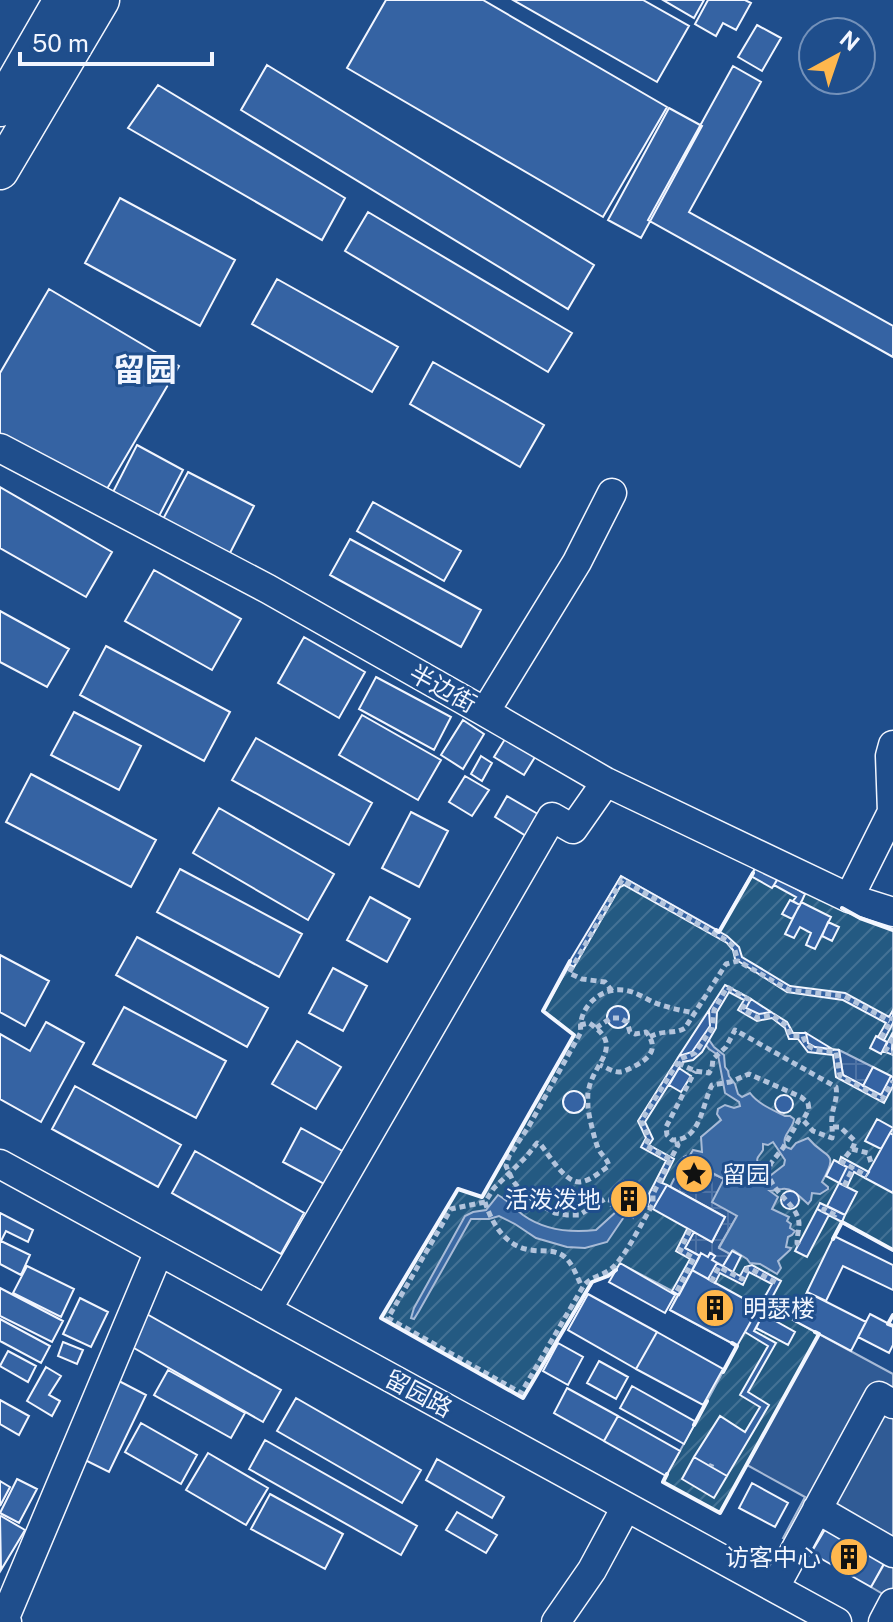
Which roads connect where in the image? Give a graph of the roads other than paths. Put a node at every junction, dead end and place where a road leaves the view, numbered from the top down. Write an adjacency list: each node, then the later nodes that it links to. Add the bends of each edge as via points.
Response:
1 (72, 6): 2 (main road); 3 (main road)
2 (0, 108)
3 (0, 171)
4 (0, 448): 6 (street, 半边街, via 268,589)
5 (612, 493): 6 (street, via 577,562)
6 (485, 712): 8 (street, 半边街)
7 (893, 745): 9 (street, via 892,812)
8 (606, 782): 9 (street, 半边街); 13 (street, via 573,829 552,817)
9 (849, 898): 10 (street, 半边街)
10 (893, 912)
11 (0, 1164): 12 (street, 留园路)
12 (159, 1251): 13 (street, 留园路); 20 (street)
13 (267, 1310): 15 (street, 留园路)
14 (893, 1404): 16 (street, via 879,1396)
15 (626, 1507): 18 (street, 留园路); 21 (street)
16 (817, 1509): 17 (street); 18 (street)
17 (893, 1553)
18 (775, 1587): 22 (street, 留园路)
19 (893, 1603): 23 (street)
20 (7, 1622)
21 (556, 1622)
22 (837, 1622)
23 (883, 1622)

